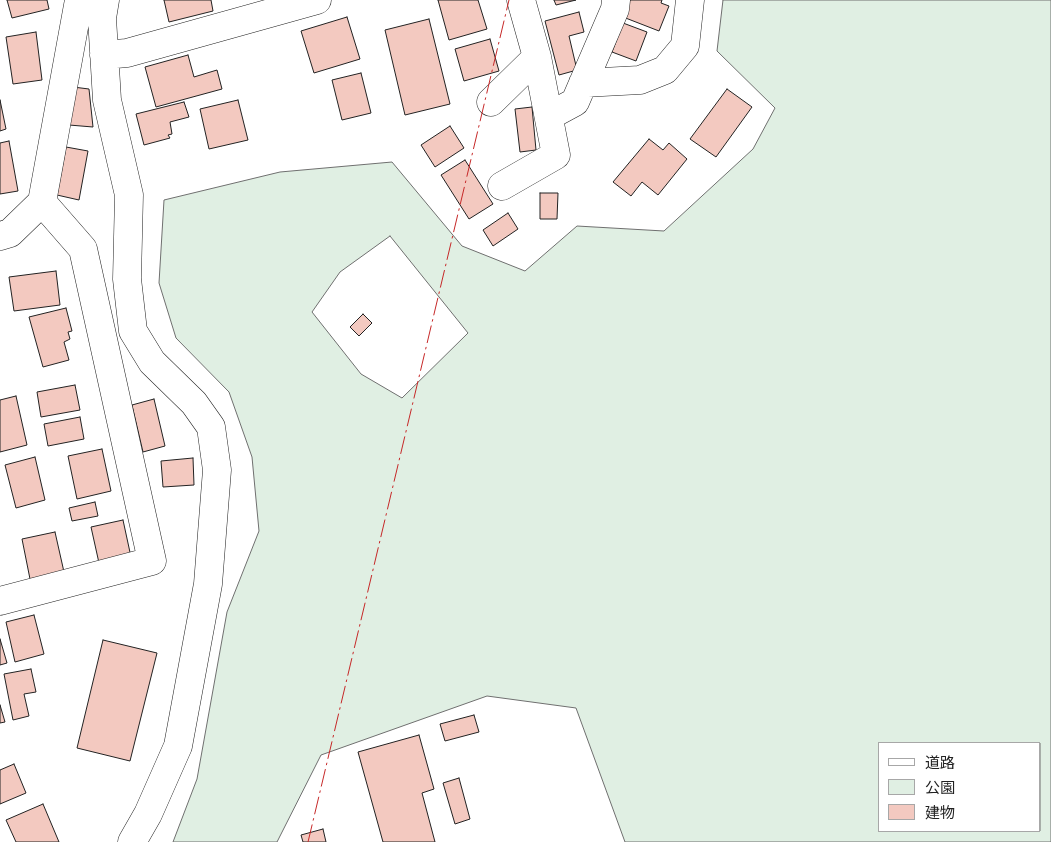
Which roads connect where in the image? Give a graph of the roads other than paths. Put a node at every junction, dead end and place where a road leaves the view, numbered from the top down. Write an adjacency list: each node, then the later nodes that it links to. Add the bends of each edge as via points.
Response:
1 (79, 0): 13 (street)
2 (105, 0): 7 (street, via 102,18)
3 (316, 0): 7 (street, via 127,54)
4 (521, 0): 8 (street)
5 (616, 0): 9 (street)
6 (690, 0): 9 (street, via 685,46 665,70 640,80)
7 (104, 55): 16 (street, via 108,100 129,195 127,279 133,331 152,362 194,402 211,427 217,470 208,584 178,746)
8 (537, 57): 10 (street); 11 (street)
9 (583, 83): 11 (street, via 575,102)
10 (491, 102)
11 (549, 116): 12 (street, via 556,155)
12 (502, 186)
13 (42, 202): 14 (street, via 10,233); 15 (street, via 83,249 152,561)
14 (0, 236)
15 (0, 601)
16 (132, 842)

